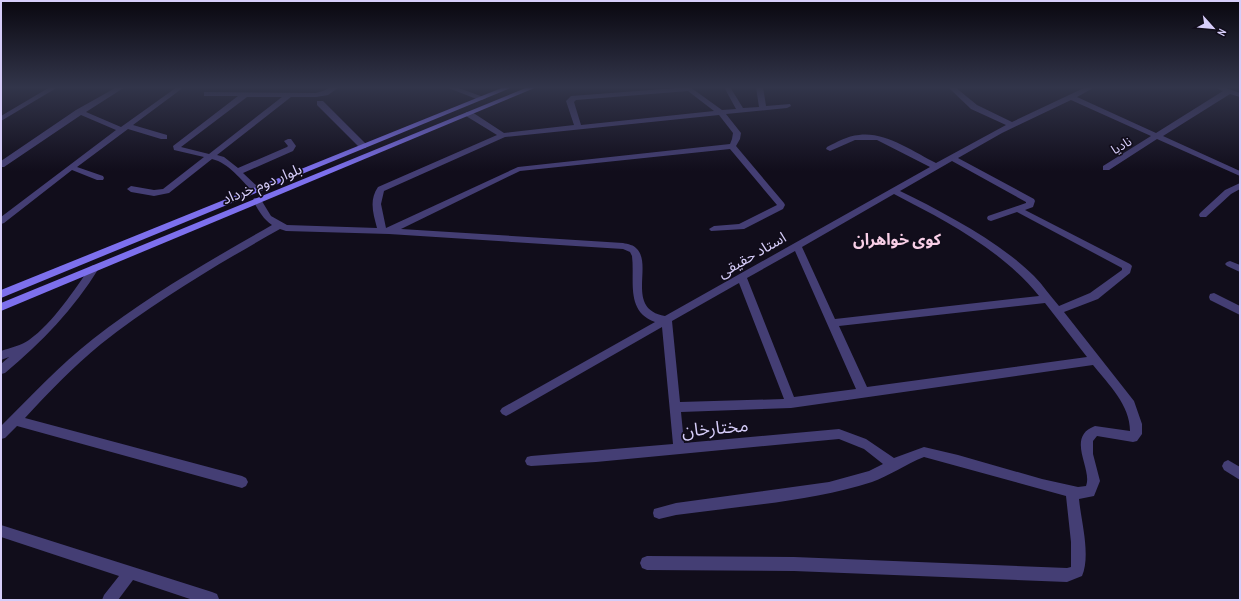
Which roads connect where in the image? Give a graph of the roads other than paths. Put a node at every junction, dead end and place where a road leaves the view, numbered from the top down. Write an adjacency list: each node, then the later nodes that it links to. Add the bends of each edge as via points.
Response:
1 (75, 115): 29 (street)
2 (88, 115): 19 (street)
3 (142, 115): 19 (street)
4 (218, 115): 27 (street, via 176,146)
5 (264, 115): 27 (street)
6 (332, 115): 24 (street)
7 (440, 115): 24 (street, بلوار دوم خرداد)
8 (466, 115): 40 (street, بلوار دوم خرداد)
9 (471, 115): 20 (street)
10 (574, 115): 18 (street)
11 (698, 115): 18 (street)
12 (723, 115): 25 (street, via 736,131 737,136)
13 (991, 115): 17 (street)
14 (1033, 115): 17 (street, استاد حقیقی)
15 (1112, 115): 21 (street)
16 (1192, 115): 21 (street, نادیا)
17 (1012, 125): 28 (street, استاد حقیقی)
18 (578, 126): 20 (street)
19 (124, 128): 22 (street); 30 (street)
20 (503, 135): 47 (street, via 381,189 377,197 378,216)
21 (1159, 136): 32 (street, نادیا); 34 (street)
22 (164, 137)
23 (288, 141): 33 (street, via 292,146 290,149)
24 (363, 146): 38 (street, بلوار دوم خرداد)
25 (732, 146): 46 (street, via 781,204 780,207 741,227); 47 (street, via 518,169)
26 (830, 149): 31 (street, via 852,137 869,136 879,138)
27 (213, 156): 33 (street); 37 (street, via 166,191 154,193)
28 (952, 158): 31 (street, استاد حقیقی); 41 (street, via 1031,201 1030,205)
29 (1, 165)
30 (71, 167): 35 (street); 44 (street)
31 (937, 167): 39 (street, استاد حقیقی)
32 (1106, 168)
33 (237, 172): 38 (street)
34 (1240, 174)
35 (100, 178)
36 (1240, 186): 42 (street, via 1228,192)
37 (131, 189)
38 (256, 190): 53 (street, بلوار دوم خرداد)
39 (894, 191): 48 (street, استاد حقیقی); 55 (street, via 932,210 995,249 1030,278)
40 (257, 200): 45 (street, via 265,217); 50 (street, بلوار دوم خرداد)
41 (1018, 210): 43 (street); 57 (street, via 1127,266 1127,271 1094,296)
42 (1203, 215)
43 (991, 218)
44 (1, 221)
45 (278, 226): 47 (street); 69 (street, via 176,286 124,321 96,342)
46 (714, 229)
47 (386, 231): 59 (street, via 623,246 635,252 638,296 642,309 649,316)
48 (797, 246): 52 (street, استاد حقیقی); 60 (street)
49 (1230, 264): 51 (street)
50 (94, 268): 56 (street, بلوار دوم خرداد); 61 (street, via 78,295)
51 (1240, 269)
52 (742, 277): 59 (street, استاد حقیقی); 66 (street)
53 (1, 294)
54 (1214, 297): 58 (street)
55 (1048, 299): 57 (street); 60 (street)
56 (1, 307)
57 (1057, 311): 63 (street)
58 (1240, 311)
59 (667, 320): 67 (street); 68 (street, استاد حقیقی)
60 (832, 323): 65 (street)
61 (36, 341): 62 (street); 64 (street)
62 (1, 356)
63 (1097, 360): 65 (street); 77 (street, via 1130,404 1136,434 1134,437 1095,431 1089,435 1086,443 1094,482 1090,492)
64 (1, 370)
65 (864, 393): 66 (street)
66 (791, 403): 67 (street)
67 (675, 407): 71 (street)
68 (506, 411)
69 (15, 420): 70 (street); 76 (street)
70 (1, 434)
71 (679, 449): 72 (street, مختارخان); 73 (street, مختارخان, via 840,434 858,439)
72 (531, 461)
73 (893, 465): 77 (street, via 924,452); 78 (street, via 872,476 829,488)
74 (1228, 466): 75 (street)
75 (1240, 474)
76 (242, 482)
77 (1072, 492): 80 (street, via 1079,559 1077,571 1067,575 794,564)
78 (659, 513)
79 (1, 531): 81 (street)
80 (646, 563)
81 (130, 573): 82 (street); 83 (street)
82 (212, 599)
83 (109, 600)

